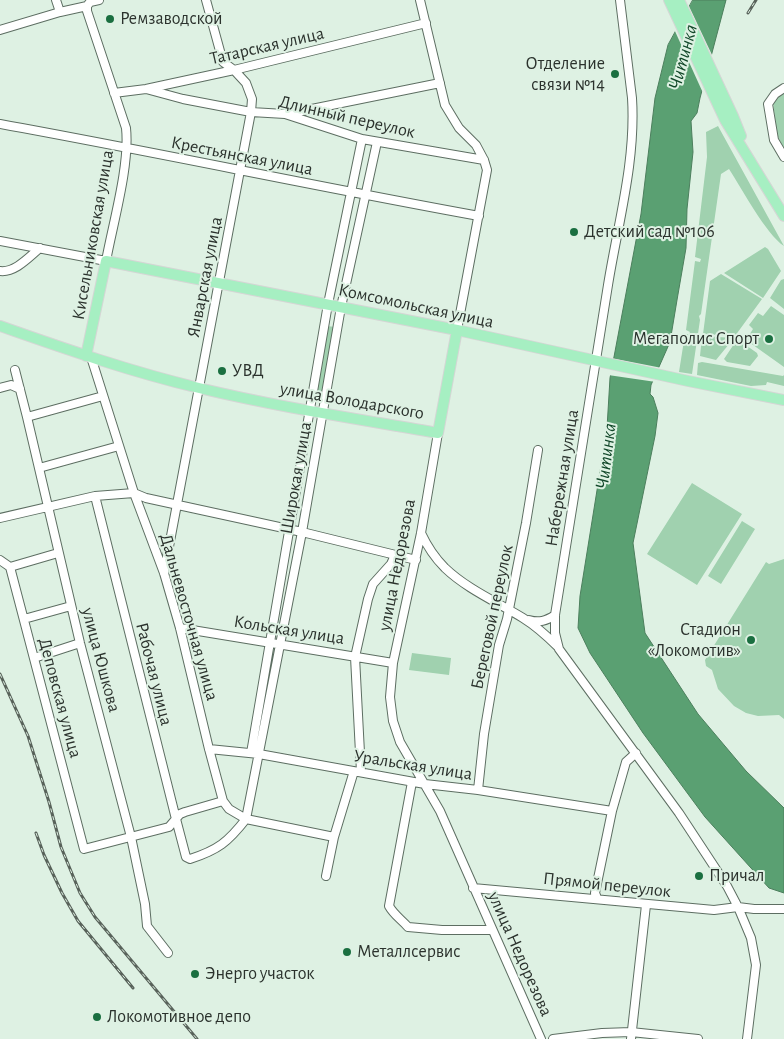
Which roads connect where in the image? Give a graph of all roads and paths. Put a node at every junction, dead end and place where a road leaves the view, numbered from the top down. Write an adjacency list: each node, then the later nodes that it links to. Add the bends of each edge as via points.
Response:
1 (56, 0): 9 (street)
2 (98, 0): 8 (street)
3 (206, 0): 12 (street, Январская улица, via 223,62)
4 (420, 0): 10 (street)
5 (620, 0): 41 (street, Набережная улица, via 633,112 630,163)
6 (669, 0): 19 (main road)
7 (679, 0): 19 (main road)
8 (87, 6): 9 (street); 16 (street, Кисельниковская улица)
9 (60, 12): 11 (street)
10 (426, 23): 12 (street, Татарская улица); 13 (street)
11 (0, 30)
12 (234, 70): 15 (street, Татарская улица); 17 (street, Январская улица, via 246,83 252,99)
13 (440, 83): 18 (street); 25 (street, via 445,105)
14 (784, 88): 24 (street, via 768,104 774,140)
15 (146, 89): 16 (street, Татарская улица); 17 (street, Длинный переулок)
16 (114, 93): 23 (street, Кисельниковская улица, via 126,128)
17 (251, 112): 18 (street, Длинный переулок); 26 (street, Январская улица)
18 (286, 114): 21 (street, Длинный переулок)
19 (729, 118): 30 (main road)
20 (0, 124): 23 (street, Крестьянская улица)
21 (362, 139): 22 (street, Длинный переулок); 27 (street, Широкая улица)
22 (378, 142): 25 (street, Длинный переулок); 28 (street, Широкая улица)
23 (126, 147): 26 (street, Крестьянская улица); 33 (street, Кисельниковская улица)
24 (784, 157)
25 (484, 160): 29 (street, улица Недорезова, via 487,170)
26 (241, 171): 27 (street, Крестьянская улица); 35 (street, Январская улица)
27 (350, 192): 28 (street, Крестьянская улица); 36 (street, Широкая улица)
28 (365, 196): 29 (street, Крестьянская улица); 37 (street, Широкая улица)
29 (478, 216): 39 (street, улица Недорезова)
30 (784, 216)
31 (0, 241): 32 (street, Комсомольская улица)
32 (40, 248): 33 (street, Комсомольская улица); 34 (street, via 14,268)
33 (106, 261): 35 (main road, Комсомольская улица); 40 (main road, Кисельниковская улица)
34 (0, 271)
35 (218, 284): 36 (main road, Комсомольская улица); 44 (street, Январская улица)
36 (328, 304): 37 (main road, Комсомольская улица); 48 (street, Широкая улица)
37 (341, 307): 39 (main road, Комсомольская улица); 49 (street, Широкая улица)
38 (2, 326): 40 (main road, улица Володарского)
39 (458, 330): 41 (main road, Комсомольская улица); 51 (main road, улица Недорезова)
40 (89, 357): 44 (main road, улица Володарского); 46 (street, Дальневосточная улица)
41 (599, 361): 47 (main road, Комсомольская улица); 71 (street, Набережная улица)
42 (14, 370): 45 (street, улица Юшкова)
43 (0, 388): 45 (street, via 11,385)
44 (198, 388): 48 (main road, улица Володарского); 58 (street, Январская улица)
45 (20, 389): 50 (street, улица Юшкова)
46 (102, 396): 50 (street); 52 (street, Дальневосточная улица)
47 (784, 400)
48 (310, 411): 49 (main road, улица Володарского); 60 (street, Широкая улица)
49 (322, 413): 51 (main road, улица Володарского); 61 (street, Широкая улица)
50 (27, 417): 54 (street, улица Юшкова)
51 (438, 433): 62 (street, улица Недорезова)
52 (119, 446): 54 (street); 55 (street, Дальневосточная улица)
53 (538, 450): 70 (street, Береговой переулок)
54 (39, 468): 57 (street, улица Юшкова)
55 (134, 493): 56 (street); 58 (street); 68 (street, Дальневосточная улица)
56 (95, 496): 57 (street); 92 (street, Рабочая улица)
57 (48, 506): 59 (street); 63 (street, улица Юшкова)
58 (178, 506): 60 (street); 68 (street, Январская улица)
59 (0, 518)
60 (290, 530): 61 (street); 75 (street, Широкая улица)
61 (302, 532): 64 (street); 77 (street, Широкая улица)
62 (421, 533): 66 (street, улица Недорезова); 70 (street, via 428,548 445,568)
63 (58, 553): 67 (street); 69 (street, улица Юшкова)
64 (395, 555): 66 (street); 79 (street, via 373,584)
65 (0, 560): 67 (street)
66 (416, 560): 81 (street, улица Недорезова)
67 (10, 567): 72 (street, Деповская улица)
68 (164, 572): 74 (street, Дальневосточная улица)
69 (71, 606): 72 (street); 76 (street, улица Юшкова)
70 (508, 609): 73 (street); 89 (street, Береговой переулок, via 484,734)
71 (555, 615): 73 (street, via 536,622); 78 (street, Набережная улица)
72 (24, 619): 80 (street, Деповская улица)
73 (524, 619): 78 (street)
74 (180, 628): 75 (street, Кольская улица); 82 (street, Дальневосточная улица)
75 (271, 642): 77 (street, Кольская улица); 83 (street, Широкая улица)
76 (80, 643): 80 (street); 94 (street, улица Юшкова)
77 (280, 644): 79 (street, Кольская улица); 85 (street, Широкая улица)
78 (559, 649): 84 (street, Набережная улица)
79 (355, 656): 81 (street, Кольская улица); 86 (street)
80 (34, 658): 94 (street, Деповская улица, via 84,848)
81 (394, 663): 88 (street, улица Недорезова, via 390,698 393,720 400,742)
82 (209, 749): 83 (street, Уральская улица); 90 (street, Дальневосточная улица)
83 (250, 753): 85 (street, Уральская улица)
84 (636, 753): 91 (street, via 626,762); 100 (street, Набережная улица, via 728,886)
85 (259, 754): 86 (street, Уральская улица); 93 (street, Широкая улица)
86 (358, 771): 87 (street, Уральская улица); 95 (street)
87 (412, 782): 88 (street, Уральская улица); 102 (street, via 389,906 393,914 408,927)
88 (425, 784): 89 (street, Уральская улица); 97 (street, улица Недорезова)
89 (478, 790): 91 (street, Уральская улица)
90 (223, 801): 92 (street, via 190,809); 93 (street, via 229,809)
91 (612, 810): 98 (street, via 595,893)
92 (176, 818): 93 (street, Рабочая улица, via 187,858 190,859 211,852 233,835); 94 (street, via 169,827)
93 (246, 819): 95 (street)
94 (131, 837): 103 (street, улица Юшкова, via 147,926)
95 (334, 837): 96 (street)
96 (326, 876)
97 (473, 888): 98 (street, Прямой переулок); 102 (street, улица Недорезова)
98 (597, 898): 99 (street, Прямой переулок)
99 (646, 905): 100 (street, Прямой переулок, via 718,910); 104 (street)
100 (738, 907): 101 (street, Прямой переулок); 108 (street, Набережная улица, via 751,938 756,964)
101 (784, 909)
102 (492, 930): 105 (street, улица Недорезова)
103 (168, 953)
104 (631, 1035): 106 (street, via 602,1033); 107 (street)
105 (541, 1039)
106 (554, 1039)
107 (698, 1039)
108 (747, 1039)

